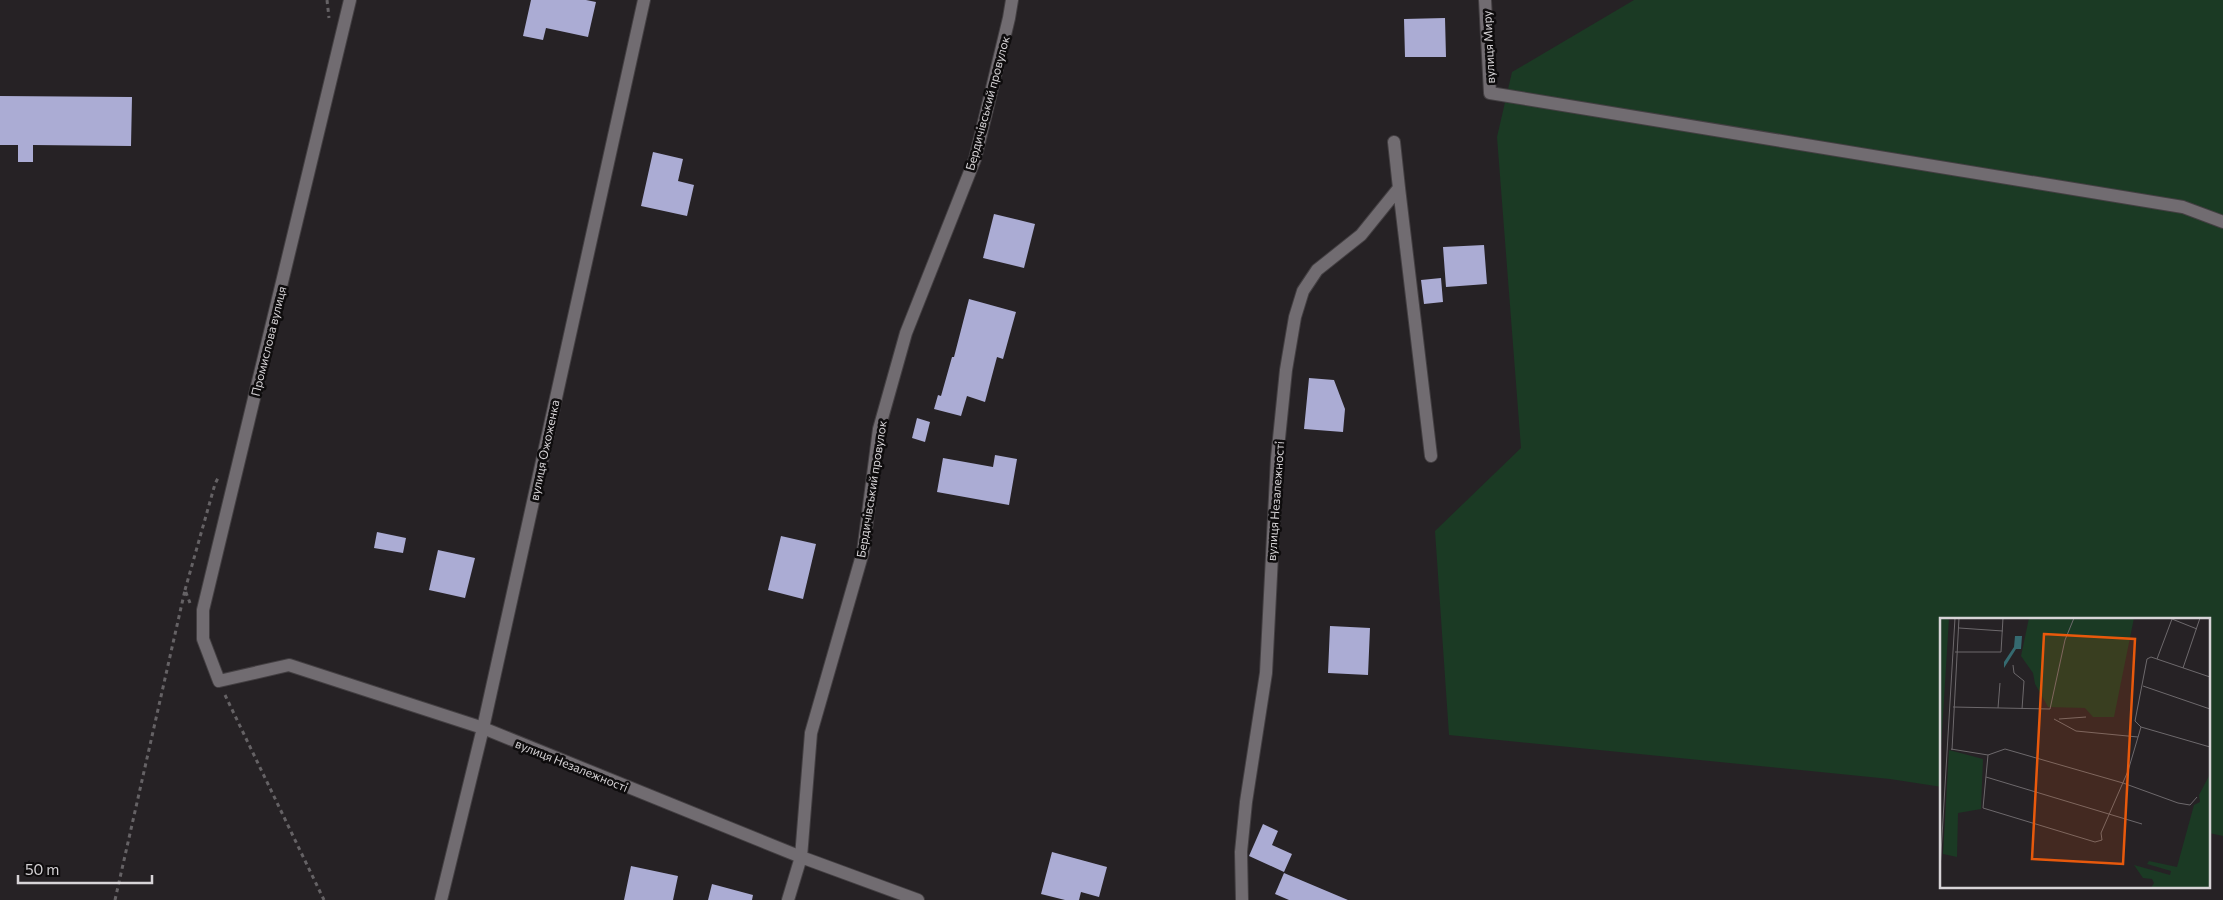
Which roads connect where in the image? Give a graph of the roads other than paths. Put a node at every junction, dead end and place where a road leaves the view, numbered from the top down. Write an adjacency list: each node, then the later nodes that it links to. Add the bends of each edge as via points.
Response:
1 (350, 0): 9 (street, Промислова вулиця, via 203,610 203,639)
2 (644, 0): 10 (street, вулиця Ожоженка)
3 (1012, 0): 11 (street, Бердичівський провулок, via 975,159 906,333 879,429 863,552 811,733)
4 (1486, 0): 7 (street, вулиця Миру, via 1490,93 2183,207)
5 (1394, 142): 6 (street)
6 (1399, 188): 8 (street); 15 (street, вулиця Незалежності, via 1361,235 1317,270 1303,291 1295,316 1277,458 1266,673 1246,802)
7 (2223, 222)
8 (1431, 456)
9 (219, 681): 10 (street, вулиця Незалежності, via 289,665)
10 (483, 728): 11 (street, вулиця Незалежності); 12 (street, вулиця Ожоженка)
11 (801, 857): 13 (street, Бердичівський провулок); 14 (street, вулиця Незалежності)
12 (441, 900)
13 (788, 900)
14 (918, 900)
15 (1242, 900)

